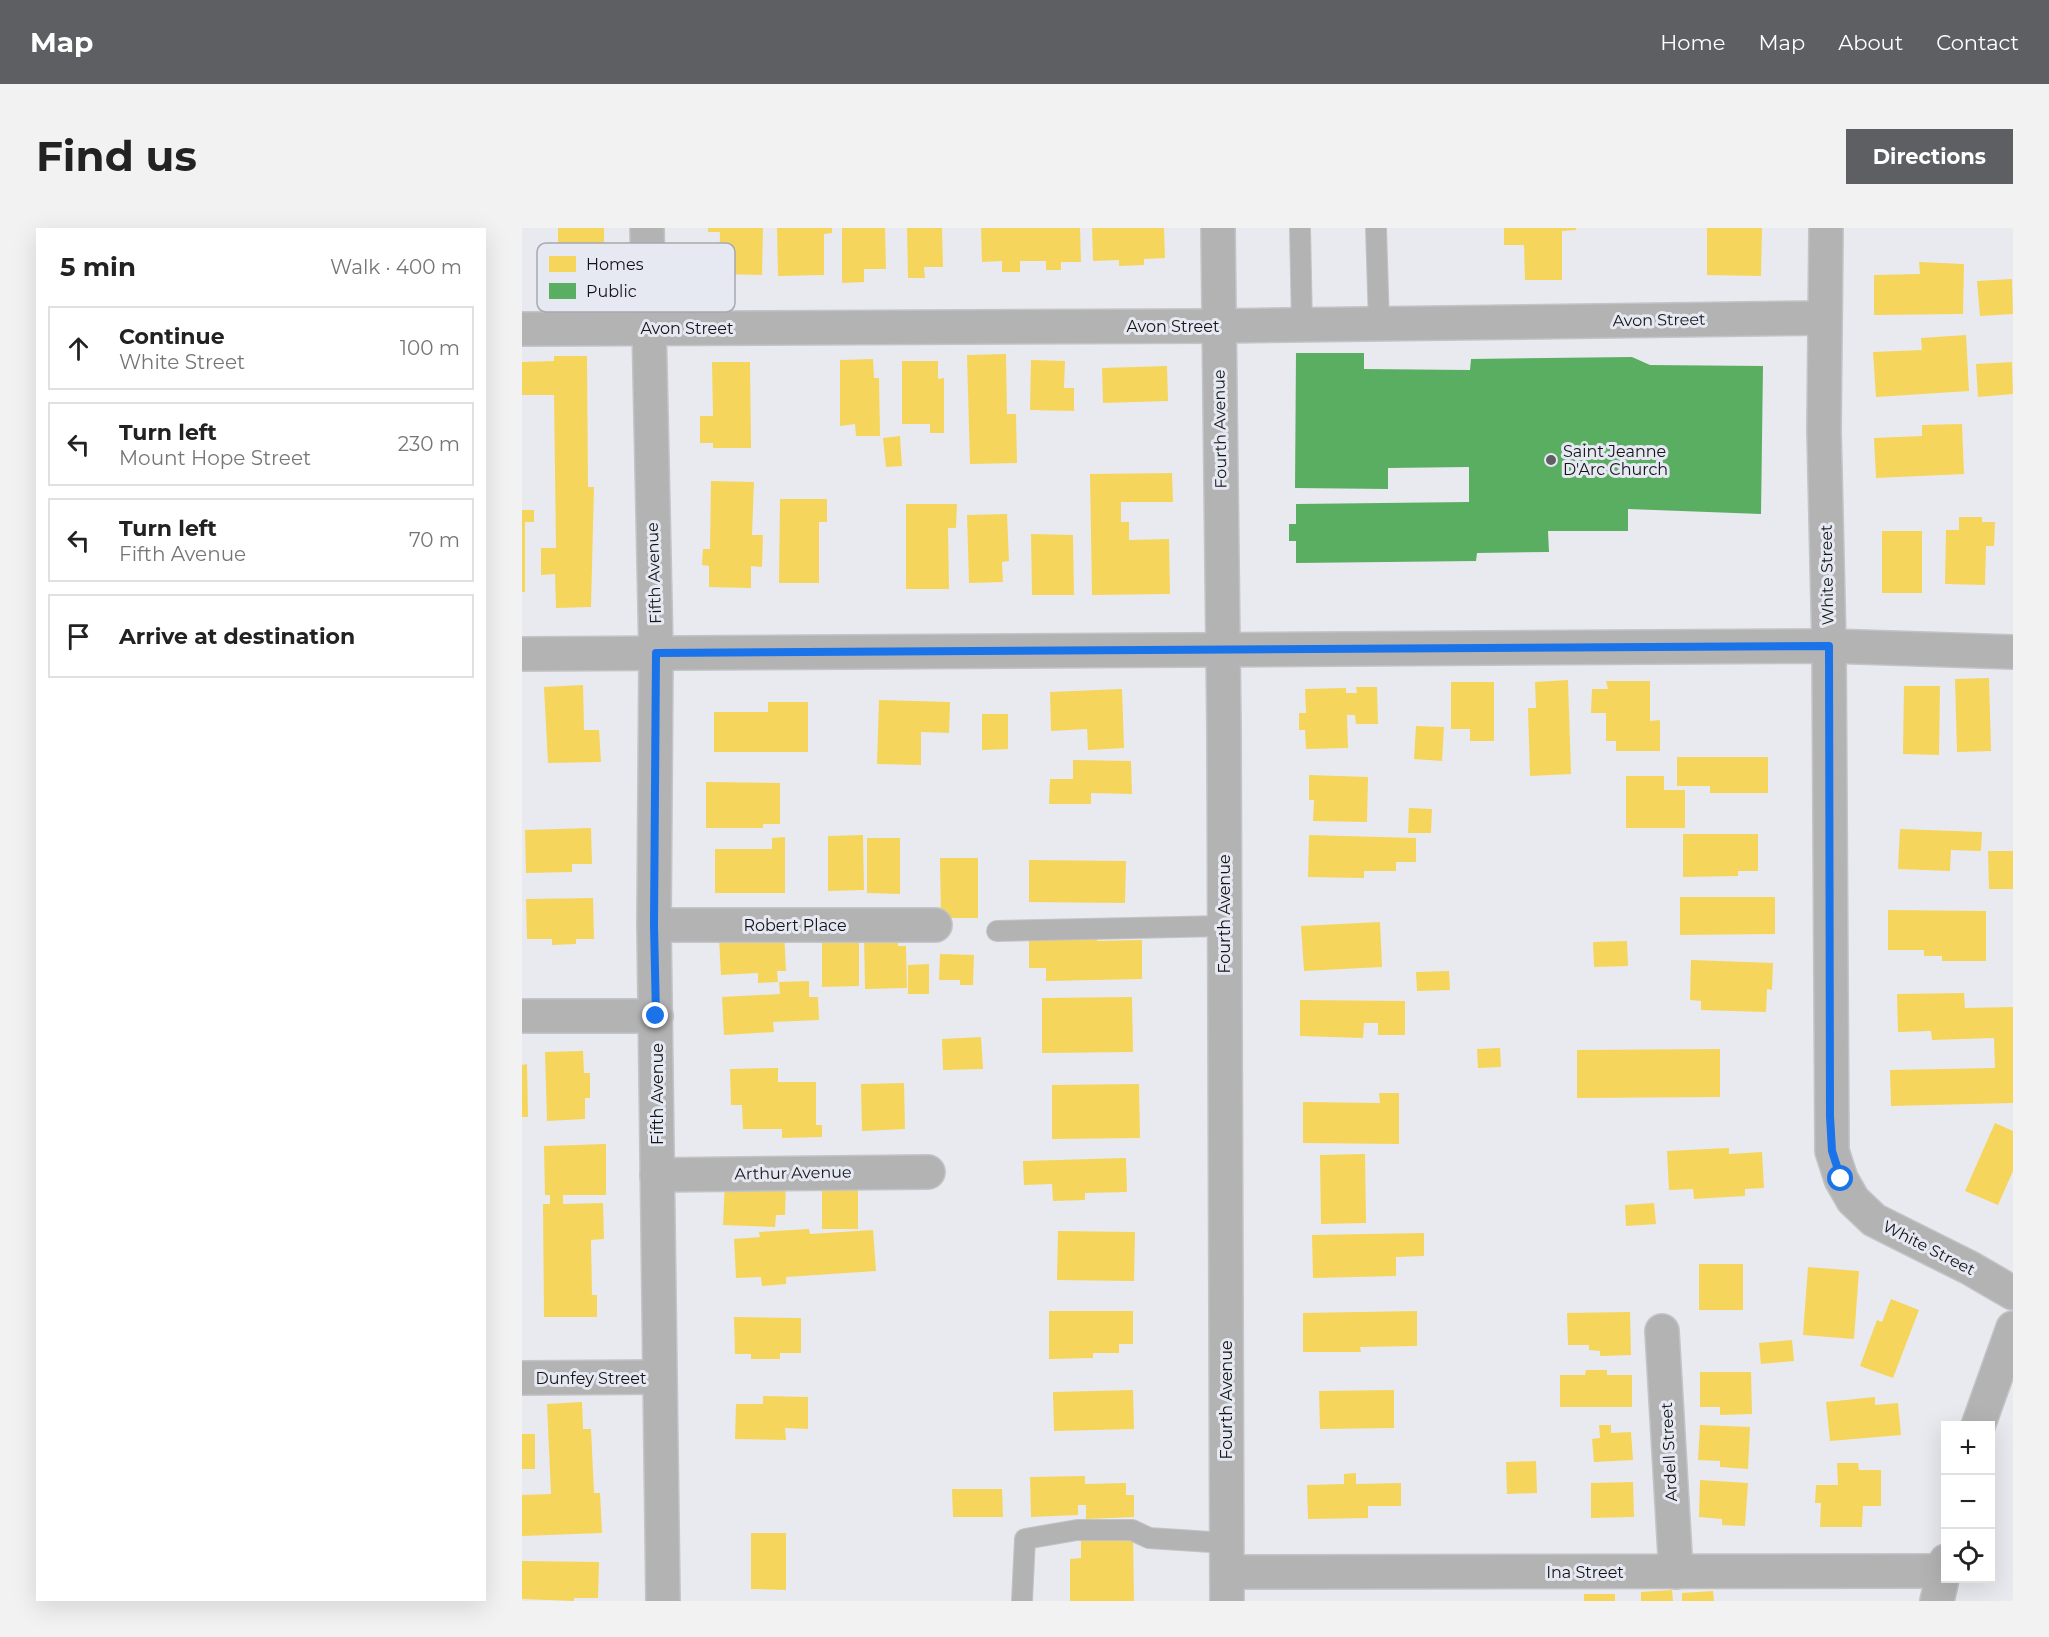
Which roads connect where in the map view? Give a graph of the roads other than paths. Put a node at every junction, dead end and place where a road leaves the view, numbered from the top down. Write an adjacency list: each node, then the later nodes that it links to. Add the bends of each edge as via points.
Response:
1 (1218, 228): 9 (street, Fourth Avenue)
2 (1300, 228): 8 (lane)
3 (1376, 228): 7 (lane)
4 (1826, 228): 6 (street, White Street)
5 (648, 312): 10 (street, Fifth Avenue)
6 (1825, 318): 7 (street, Avon Street); 12 (street, White Street)
7 (1379, 324): 8 (street, Avon Street)
8 (1302, 325): 9 (street, Avon Street)
9 (1219, 326): 10 (street, Avon Street); 13 (street, Fourth Avenue)
10 (648, 328): 11 (street, Avon Street); 15 (street, Fifth Avenue)
11 (522, 329)
12 (1829, 646): 13 (street); 14 (street); 25 (street, White Street, via 1832,1151 1853,1200 1874,1220)
13 (1223, 651): 15 (street); 19 (street, Fourth Avenue)
14 (2013, 652)
15 (656, 653): 16 (street); 17 (street, Fifth Avenue)
16 (522, 654)
17 (654, 925): 18 (street, Robert Place); 22 (street, Fifth Avenue)
18 (935, 925)
19 (1224, 926): 20 (lane); 31 (street, Fourth Avenue)
20 (997, 931)
21 (522, 1016): 22 (street)
22 (656, 1016): 24 (street, Fifth Avenue)
23 (928, 1172): 24 (street, Arthur Avenue)
24 (657, 1175): 28 (street, Fifth Avenue)
25 (2013, 1293)
26 (2013, 1328): 30 (street)
27 (1662, 1331): 32 (street, Ardell Street)
28 (659, 1377): 29 (street, Dunfey Street); 34 (street, Fifth Avenue)
29 (522, 1378)
30 (1979, 1421)
31 (1227, 1572): 32 (street, Ina Street); 35 (lane, via 1132,1530 1077,1530 1025,1539)
32 (1676, 1572): 33 (street, Ina Street)
33 (1941, 1578)
34 (663, 1601)
35 (1022, 1601)

